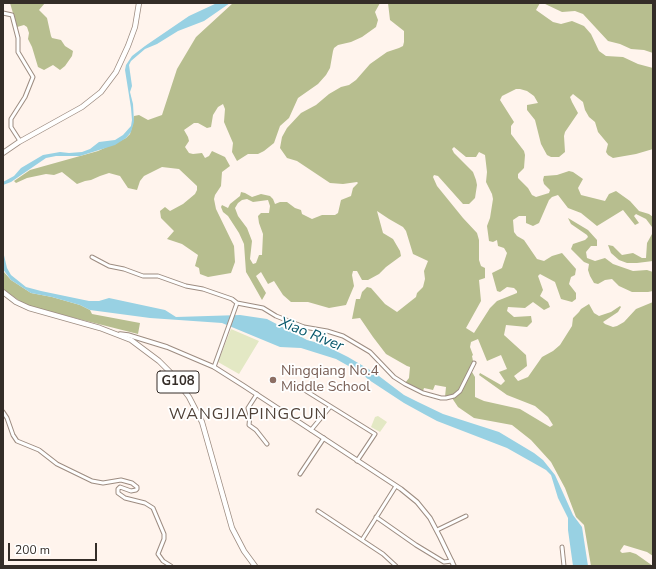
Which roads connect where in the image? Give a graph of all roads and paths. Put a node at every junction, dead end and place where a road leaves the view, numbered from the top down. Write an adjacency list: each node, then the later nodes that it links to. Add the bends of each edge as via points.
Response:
1 (139, 3): 3 (highway, via 135,27 128,46 116,72 104,89 82,107)
2 (3, 13): 3 (street, via 12,15 18,38 18,52 33,77 11,122 11,127)
3 (20, 142): 4 (highway)
4 (3, 152)
5 (92, 257): 7 (street, via 109,266 143,276 158,276 203,289 232,299)
6 (3, 292): 8 (highway, G108, via 33,310)
7 (237, 305): 9 (street, via 263,308 304,327 343,336 370,352 394,377 405,384 441,398 449,398 460,391); 10 (street)
8 (117, 334): 10 (main road, via 168,347); 29 (highway, G108, via 135,343 159,361 192,403 206,433 232,528)
9 (474, 363)
10 (214, 367): 12 (main road)
11 (298, 386): 13 (street)
12 (257, 394): 15 (main road); 17 (street, via 248,408 249,424)
13 (330, 407): 15 (street); 18 (street, via 375,434)
14 (3, 412): 28 (street, via 18,441 39,450 57,464 92,481 104,483 121,480 137,486 136,490 131,491 120,488 118,493 153,508 164,534 158,554)
15 (311, 430): 16 (main road)
16 (324, 438): 18 (main road); 19 (street)
17 (267, 444)
18 (358, 460): 20 (main road)
19 (300, 474)
20 (396, 486): 23 (street); 24 (main road, via 419,504)
21 (318, 511): 25 (street)
22 (466, 516): 24 (street)
23 (376, 517): 25 (street); 27 (street, via 444,562)
24 (437, 530): 27 (main road)
25 (362, 540): 30 (street)
26 (562, 547): 32 (street)
27 (452, 561): 31 (main road)
28 (171, 566)
29 (255, 566)
30 (396, 566)
31 (454, 566)
32 (564, 566)

